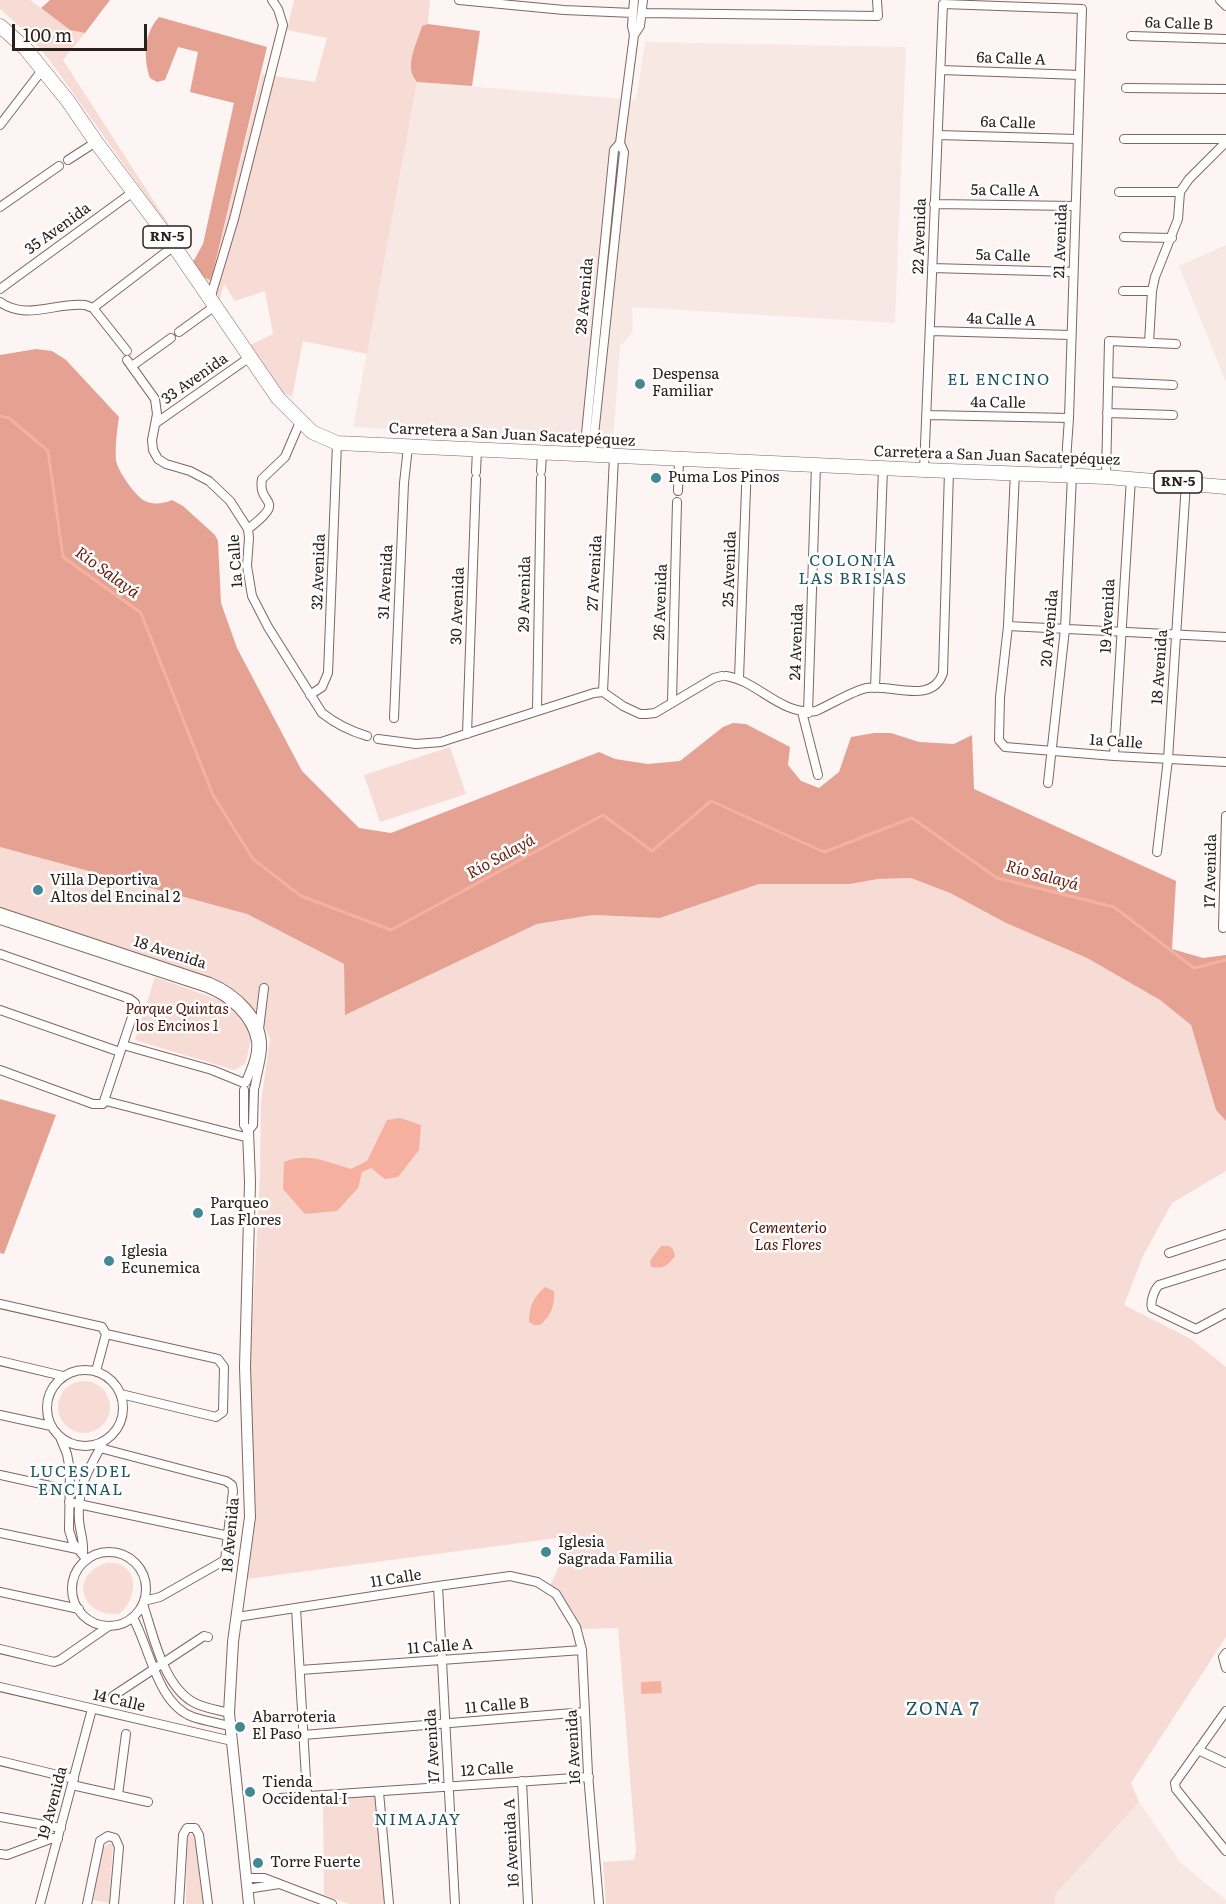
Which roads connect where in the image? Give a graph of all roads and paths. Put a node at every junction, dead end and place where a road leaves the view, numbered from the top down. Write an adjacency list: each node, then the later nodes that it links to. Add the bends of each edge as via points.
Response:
1 (272, 0): 42 (street, via 283,26)
2 (634, 0): 10 (street, 28 Avenida)
3 (643, 0): 10 (street)
4 (877, 0): 10 (street, via 878,16)
5 (1220, 0): 8 (street)
6 (460, 1): 7 (street)
7 (507, 2): 10 (street, via 564,10)
8 (1226, 6)
9 (1082, 9): 15 (street, 22 Avenida, via 943,4); 16 (street, 21 Avenida)
10 (638, 13): 60 (street, 28 Avenida, via 632,26 620,143 624,152)
11 (0, 26): 14 (main road, Carretera a San Juan Sacatepéquez / RN-5)
12 (1131, 36): 13 (street, 6a Calle B)
13 (1226, 39)
14 (43, 69): 19 (street); 24 (main road, Carretera a San Juan Sacatepéquez / RN-5)
15 (941, 70): 16 (street, 6a Calle A); 20 (street, 22 Avenida)
16 (1080, 75): 21 (street, 21 Avenida)
17 (1126, 88): 18 (street)
18 (1226, 89)
19 (0, 125)
20 (938, 135): 21 (street, 6a Calle); 30 (street, 22 Avenida)
21 (1077, 139): 31 (street, 21 Avenida)
22 (1124, 139): 23 (street)
23 (1226, 140): 29 (street)
24 (96, 142): 25 (street); 27 (main road, Carretera a San Juan Sacatepéquez / RN-5)
25 (68, 160)
26 (59, 166): 32 (street)
27 (133, 192): 35 (main road, Carretera a San Juan Sacatepéquez / RN-5); 38 (street, 35 Avenida)
28 (1119, 192): 29 (street)
29 (1180, 192): 34 (street)
30 (934, 204): 31 (street, 5a Calle A); 36 (street, 22 Avenida)
31 (1075, 206): 37 (street, 21 Avenida)
32 (0, 207)
33 (1124, 237): 34 (street)
34 (1172, 237): 40 (street)
35 (174, 246): 42 (main road, Carretera a San Juan Sacatepéquez / RN-5); 43 (street)
36 (932, 268): 37 (street, 5a Calle); 44 (street, 22 Avenida)
37 (1073, 272): 45 (street, 21 Avenida)
38 (0, 289)
39 (1123, 291): 40 (street)
40 (1152, 291): 46 (street)
41 (0, 302): 43 (street, via 16,311 79,305)
42 (213, 302): 48 (main road, Carretera a San Juan Sacatepéquez / RN-5); 49 (street, via 175,335)
43 (93, 308): 49 (street, 1a Calle)
44 (931, 331): 45 (street, 4a Calle A); 53 (street, 22 Avenida)
45 (1071, 336): 55 (street, 21 Avenida)
46 (1149, 343): 47 (street); 50 (street, via 1109,341)
47 (1176, 344)
48 (250, 357): 56 (main road, Carretera a San Juan Sacatepéquez / RN-5); 57 (street, 33 Avenida)
49 (128, 359): 57 (street, 1a Calle, via 155,399)
50 (1108, 382): 51 (street); 52 (street)
51 (1173, 385)
52 (1107, 413): 54 (street); 72 (street)
53 (927, 415): 55 (street, 4a Calle); 68 (street, 22 Avenida)
54 (1173, 415)
55 (1070, 418): 71 (street, 21 Avenida)
56 (300, 422): 58 (main road, Carretera a San Juan Sacatepéquez / RN-5); 78 (street, via 285,457 262,479 268,512)
57 (156, 423): 78 (street, 1a Calle, via 152,440 158,459 209,481 230,501)
58 (337, 443): 59 (main road, Carretera a San Juan Sacatepéquez / RN-5); 87 (street, 32 Avenida, via 328,673 322,687)
59 (408, 447): 61 (main road, Carretera a San Juan Sacatepéquez / RN-5); 91 (street, 31 Avenida)
60 (589, 448): 62 (main road, Carretera a San Juan Sacatepéquez / RN-5); 63 (main road, Carretera a San Juan Sacatepéquez / RN-5)
61 (477, 450): 62 (main road, Carretera a San Juan Sacatepéquez / RN-5); 92 (street, 30 Avenida)
62 (542, 453): 89 (street, 29 Avenida)
63 (614, 456): 64 (main road, Carretera a San Juan Sacatepéquez / RN-5); 86 (street, 27 Avenida)
64 (679, 459): 65 (main road, Carretera a San Juan Sacatepéquez / RN-5); 76 (street)
65 (747, 462): 66 (main road, Carretera a San Juan Sacatepéquez / RN-5); 84 (street, 25 Avenida)
66 (816, 465): 67 (main road, Carretera a San Juan Sacatepéquez / RN-5); 90 (street, 24 Avenida)
67 (883, 468): 68 (main road, Carretera a San Juan Sacatepéquez / RN-5); 85 (street)
68 (924, 470): 69 (main road, Carretera a San Juan Sacatepéquez / RN-5)
69 (949, 471): 70 (main road, Carretera a San Juan Sacatepéquez / RN-5); 85 (street, via 941,680 920,692)
70 (1015, 472): 71 (main road, Carretera a San Juan Sacatepéquez / RN-5); 79 (street)
71 (1069, 475): 72 (main road, Carretera a San Juan Sacatepéquez / RN-5); 80 (street, 20 Avenida)
72 (1106, 477): 73 (main road, Carretera a San Juan Sacatepéquez / RN-5)
73 (1131, 478): 74 (main road, Carretera a San Juan Sacatepéquez / RN-5); 81 (street, 19 Avenida)
74 (1186, 483): 75 (main road, Carretera a San Juan Sacatepéquez / RN-5); 82 (street, 18 Avenida)
75 (1226, 487)
76 (678, 491)
77 (677, 502): 88 (street, 26 Avenida)
78 (248, 529): 87 (street, 1a Calle, via 247,566 252,596)
79 (1008, 626): 80 (street); 95 (street, 1a Calle, via 999,740 1005,747)
80 (1065, 629): 81 (street); 95 (street, 20 Avenida)
81 (1121, 630): 82 (street); 96 (street, 19 Avenida)
82 (1177, 634): 83 (street); 97 (street, 18 Avenida)
83 (1226, 637)
84 (739, 678): 88 (street, via 724,676); 90 (street, via 773,699)
85 (875, 688): 90 (street)
86 (603, 692): 88 (street, via 640,714 655,712); 89 (street)
87 (310, 695): 93 (street, 1a Calle, via 333,722)
88 (672, 702)
89 (537, 710): 92 (street)
90 (805, 712): 99 (street, 24 Avenida)
91 (394, 718)
92 (467, 734): 94 (street, via 417,744)
93 (367, 736)
94 (378, 739)
95 (1052, 751): 96 (street, 1a Calle); 100 (street, 20 Avenida)
96 (1114, 756): 97 (street, 1a Calle)
97 (1168, 759): 98 (street, 1a Calle); 103 (street, 18 Avenida)
98 (1226, 762)
99 (818, 775)
100 (1048, 783)
101 (1226, 816): 102 (street, 17 Avenida)
102 (1225, 848): 106 (street, 17 Avenida)
103 (1157, 852)
104 (0, 912): 110 (street, 18 Avenida, via 219,986 248,1009)
105 (0, 920): 113 (street, 18 Avenida, via 225,997 242,1013 256,1040)
106 (1223, 928)
107 (0, 954): 111 (street, via 130,999 135,1008)
108 (264, 988): 110 (street)
109 (0, 1010): 111 (street)
110 (259, 1030): 114 (street, 18 Avenida, via 262,1049)
111 (121, 1049): 113 (street, via 212,1070); 115 (street)
112 (0, 1070): 115 (street, via 98,1105)
113 (245, 1085): 114 (street, via 252,1082); 116 (street, 18 Avenida, via 244,1125)
114 (255, 1088): 116 (street, 18 Avenida)
115 (106, 1101): 116 (street)
116 (249, 1134): 144 (street, 18 Avenida, via 245,1367 250,1517)
117 (1226, 1234): 118 (street)
118 (1169, 1253)
119 (1226, 1264): 121 (street, via 1159,1285 1151,1305 1193,1328)
120 (0, 1304): 122 (street, via 102,1327)
121 (1226, 1313)
122 (106, 1334): 124 (street); 126 (street, via 218,1359 224,1367 223,1412 216,1417)
123 (0, 1361): 125 (street)
124 (96, 1371): 125 (street, via 85,1369); 126 (street, via 107,1376)
125 (63, 1376): 128 (street, via 47,1399 46,1413)
126 (121, 1394): 130 (street, via 123,1416)
127 (0, 1415): 128 (street)
128 (51, 1426): 129 (street)
129 (59, 1437): 130 (street, via 81,1446); 132 (street, via 70,1470)
130 (102, 1445): 133 (street); 136 (street, via 232,1485)
131 (0, 1476): 132 (street)
132 (69, 1491): 133 (street); 134 (street)
133 (80, 1493): 134 (street)
134 (73, 1503): 136 (street); 137 (street, via 69,1530)
135 (0, 1533): 137 (street)
136 (229, 1536): 141 (street, via 225,1560)
137 (82, 1554): 141 (street, via 120,1554 131,1560 145,1578); 143 (street, via 73,1583)
138 (438, 1586): 140 (street, 11 Calle, via 510,1576 537,1582); 142 (street, 11 Calle); 151 (street, 17 Avenida)
139 (0, 1592): 143 (street)
140 (556, 1594): 149 (street, 16 Avenida, via 576,1627)
141 (144, 1602): 145 (street); 152 (street)
142 (296, 1608): 144 (street, 11 Calle); 155 (street)
143 (78, 1610): 146 (street, via 98,1624)
144 (237, 1617): 162 (street, 18 Avenida)
145 (133, 1618): 146 (street); 154 (street)
146 (109, 1626): 148 (street, via 54,1662)
147 (208, 1637): 152 (street)
148 (0, 1649)
149 (582, 1650): 151 (street, 11 Calle A); 161 (street, 16 Avenida)
150 (1226, 1653): 153 (street)
151 (442, 1660): 155 (street, 11 Calle A); 164 (street, 17 Avenida)
152 (162, 1664): 154 (street); 158 (street)
153 (1226, 1668)
154 (153, 1669): 157 (street, via 113,1696); 163 (street, via 173,1702)
155 (300, 1670): 167 (street)
156 (0, 1687): 159 (street, 14 Calle)
157 (114, 1700)
158 (197, 1704): 162 (street); 163 (street)
159 (92, 1709): 168 (street, 14 Calle); 173 (street, 19 Avenida)
160 (1226, 1711): 169 (street)
161 (585, 1712): 164 (street, 11 Calle B); 172 (street, 16 Avenida)
162 (229, 1713): 165 (street, 18 Avenida)
163 (193, 1717): 165 (street)
164 (446, 1724): 167 (street, 11 Calle B); 175 (street, 17 Avenida)
165 (230, 1726): 168 (street, 18 Avenida)
166 (126, 1734): 177 (street)
167 (303, 1736): 178 (street)
168 (232, 1741): 186 (street, 18 Avenida)
169 (1198, 1750): 171 (street); 184 (street, via 1175,1781 1175,1787)
170 (0, 1761): 173 (street)
171 (1226, 1763)
172 (589, 1777): 174 (street, 12 Calle); 200 (street, 16 Avenida)
173 (73, 1782): 177 (street); 182 (street, 19 Avenida)
174 (522, 1782): 175 (street, 12 Calle); 199 (street, 16 Avenida A)
175 (449, 1787): 176 (street, 12 Calle); 198 (street, 17 Avenida)
176 (380, 1791): 178 (street, 12 Calle); 197 (street)
177 (118, 1795): 180 (street)
178 (307, 1796): 179 (street, 12 Calle)
179 (280, 1797)
180 (148, 1802)
181 (0, 1817): 182 (street)
182 (61, 1828): 183 (street, 19 Avenida)
183 (58, 1839): 185 (street); 190 (street, 19 Avenida)
184 (1226, 1851)
185 (0, 1854)
186 (246, 1878): 187 (street, via 264,1878); 188 (street, 18 Avenida)
187 (279, 1884): 188 (street); 189 (street)
188 (247, 1889): 195 (street, 18 Avenida)
189 (320, 1902): 196 (street)
190 (40, 1904)
191 (87, 1904): 192 (street, via 100,1841 115,1838 118,1842)
192 (114, 1904)
193 (179, 1904): 194 (street, via 183,1835 191,1827 199,1835)
194 (208, 1904)
195 (249, 1904)
196 (332, 1904)
197 (389, 1904)
198 (455, 1904)
199 (528, 1904)
200 (599, 1904)

